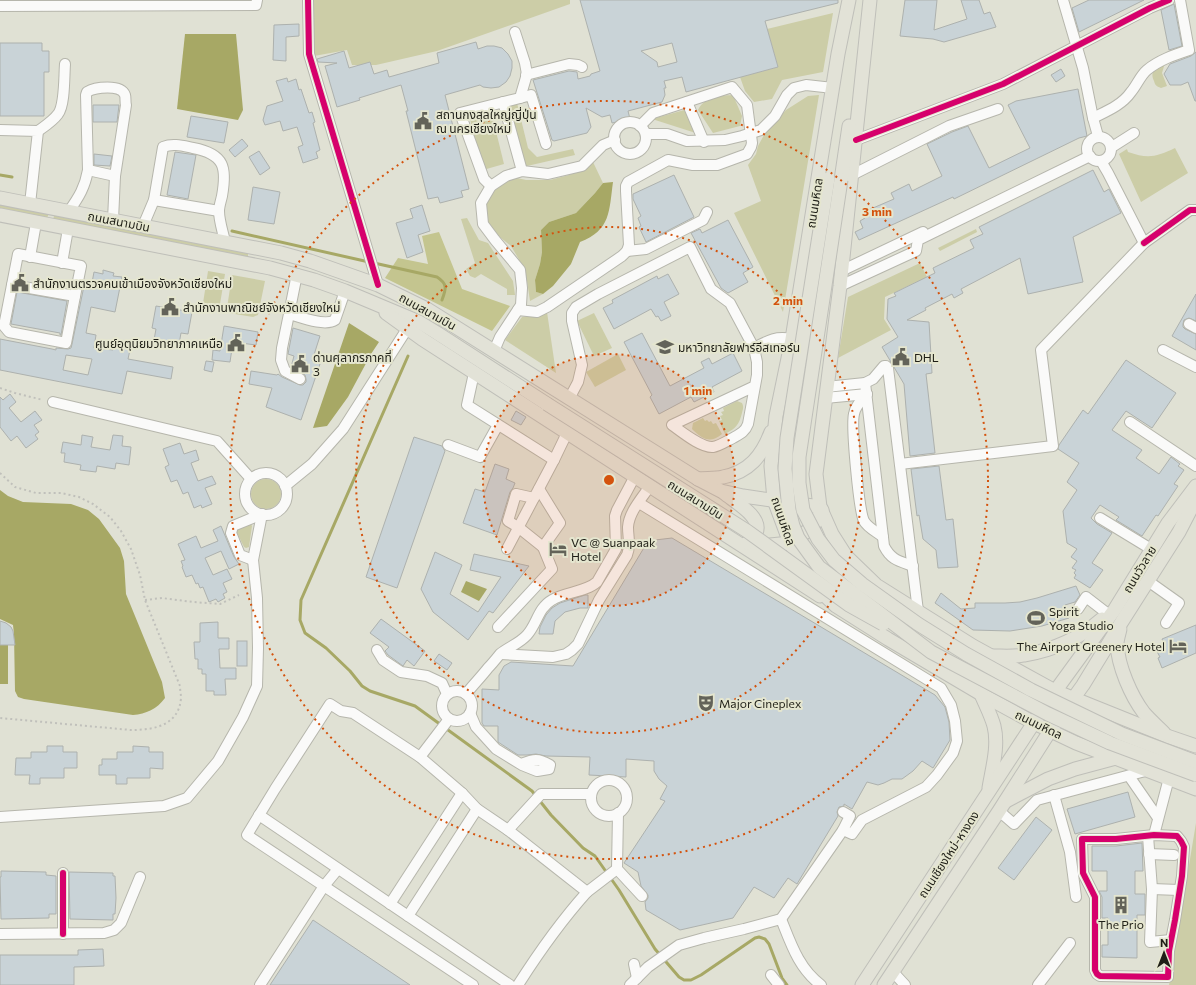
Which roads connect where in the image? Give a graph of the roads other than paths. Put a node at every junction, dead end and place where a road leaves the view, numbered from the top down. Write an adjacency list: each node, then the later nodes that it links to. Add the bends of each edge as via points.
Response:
1 (257, 0): 9 (street, via 256,6)
2 (308, 0): 61 (street, via 309,54)
3 (849, 0): 17 (main road, ถนนมหิดล)
4 (853, 0): 39 (main road, ถนนมหิดล)
5 (870, 0): 30 (main road, ถนนมหิดล); 39 (main road, ถนนมหิดล)
6 (1063, 0): 13 (street)
7 (1169, 0): 10 (street)
8 (1180, 0): 22 (street, via 1188,50 1155,64 1141,76 1125,100)
9 (180, 3): 11 (street)
10 (1149, 4): 13 (street)
11 (0, 6)
12 (515, 32): 16 (street, via 525,63)
13 (1077, 45): 22 (street); 30 (street, via 1003,84)
14 (65, 64): 25 (street, via 62,107 58,114)
15 (582, 67): 16 (street, via 569,64)
16 (526, 75): 18 (street)
17 (833, 88): 26 (street, via 806,85 794,88 775,116 761,130); 70 (main road, ถนนมหิดล)
18 (520, 98): 19 (street); 32 (street, via 531,95)
19 (503, 102): 37 (street); 40 (street, via 460,113 484,178)
20 (687, 102): 24 (street, via 653,113); 26 (street, via 732,87 747,104); 31 (street)
21 (998, 108): 39 (street, via 949,126)
22 (1093, 118): 28 (street)
23 (0, 130): 25 (street)
24 (643, 130): 29 (street, via 630,122 620,126 615,134); 29 (street, via 645,144 633,154 619,149); 31 (street, via 687,141)
25 (38, 131): 43 (street)
26 (751, 133): 31 (street); 55 (street, via 752,147 748,154 718,165 693,165 668,160 628,182)
27 (1134, 133): 33 (street)
28 (1098, 136): 33 (street, via 1107,139); 34 (street, via 1088,145)
29 (615, 140): 37 (street, via 603,145 582,166 548,174)
30 (856, 140): 39 (main road, ถนนมหิดล)
31 (704, 142)
32 (546, 144)
33 (1112, 147): 35 (street, via 1109,156)
34 (1089, 154): 35 (street); 58 (street); 62 (street, via 918,240 916,251)
35 (1100, 161): 54 (street)
36 (88, 170): 38 (street); 38 (street, via 86,92 114,88 125,96 126,105); 45 (street, via 82,192)
37 (522, 171): 40 (street, via 506,176)
38 (115, 176): 49 (street)
39 (840, 178): 58 (main road, ถนนมหิดล); 126 (main road, ถนนมหิดล, bridge, via 787,438 785,469 789,510 798,538 819,567); 142 (main road, ถนนมหิดล, bridge, via 799,458 803,510 818,539 834,560 862,584 966,654 1031,690 1122,734)
40 (491, 186): 66 (street, via 481,203 483,224 520,270 522,288 521,305)
41 (0, 198): 43 (main road, ถนนสนามบิน)
42 (154, 200): 46 (street); 46 (street, via 162,149 168,145 178,145 200,149 222,162 224,181); 51 (street)
43 (30, 204): 45 (main road, ถนนสนามบิน)
44 (1196, 210): 54 (street, via 1190,210)
45 (69, 211): 49 (main road, ถนนสนามบิน)
46 (219, 211): 53 (street)
47 (707, 212): 55 (street, via 703,220 646,249)
48 (0, 215): 50 (main road, ถนนสนามบิน)
49 (113, 220): 51 (main road, ถนนสนามบิน)
50 (36, 223): 52 (main road, ถนนสนามบิน); 56 (street)
51 (143, 226): 53 (main road, ถนนสนามบิน)
52 (68, 229): 57 (street); 59 (main road, ถนนสนามบิน)
53 (224, 242): 61 (main road, ถนนสนามบิน, via 310,261)
54 (1144, 243): 90 (street, via 1041,350 1052,446)
55 (627, 251): 66 (street, via 547,307 537,312)
56 (30, 257): 57 (street); 60 (street, via 18,254)
57 (62, 262): 64 (street, via 80,266)
58 (842, 271): 62 (main road, ถนนมหิดล)
59 (297, 274): 63 (main road, ถนนสนามบิน); 67 (street)
60 (12, 285): 64 (street); 68 (street)
61 (378, 285): 73 (main road, ถนนสนามบิน, via 427,309)
62 (840, 286): 80 (main road, ถนนมหิดล)
63 (345, 291): 65 (main road, ถนนสนามบิน); 67 (street, via 335,320 331,322 324,323)
64 (75, 296): 68 (street, via 66,343 9,332 4,326)
65 (374, 303): 69 (main road, ถนนสนามบิน); 126 (main road, ถนนสนามบิน, bridge, via 428,327 748,531 849,605)
66 (518, 310): 73 (street)
67 (289, 314): 76 (street, via 281,360 285,371)
68 (3, 318)
69 (407, 329): 75 (main road, ถนนสนามบิน); 95 (street, via 343,430 312,464)
70 (792, 339): 71 (street, via 772,339); 77 (main road, ถนนมหิดล)
71 (754, 348): 79 (street, via 757,362); 82 (street, via 730,303 712,289 690,248 576,307 572,313 572,321 582,365 578,382)
72 (1163, 350): 74 (street)
73 (494, 351): 82 (main road, ถนนสนามบิน)
74 (1196, 367)
75 (474, 373): 86 (street, via 467,405); 87 (main road, ถนนสนามบิน)
76 (300, 379)
77 (784, 382): 80 (main road, via 788,391 805,400 817,398); 84 (main road, ถนนมหิดล)
78 (866, 383): 80 (street); 81 (street); 90 (street, via 887,366)
79 (755, 386): 79 (street, via 741,392 672,425 702,444 716,446 746,429)
80 (826, 392): 81 (street); 103 (main road, ถนนมหิดล, via 816,474)
81 (867, 394): 107 (street); 107 (street, via 853,416 859,492 864,520)
82 (569, 398): 94 (main road, ถนนสนามบิน)
83 (53, 402): 93 (street, via 216,441)
84 (776, 416): 94 (main road, via 767,444 750,466 723,477); 101 (main road, ถนนมหิดล, via 772,466)
85 (1130, 422): 91 (street)
86 (498, 425): 88 (street, via 480,458); 89 (street)
87 (567, 433): 89 (street); 92 (main road, ถนนสนามบิน)
88 (448, 445)
89 (554, 460): 99 (street)
90 (900, 464): 114 (street)
91 (1196, 466)
92 (636, 476): 96 (main road, ถนนสนามบิน); 127 (street, via 615,516 616,549 597,582 545,605 528,634)
93 (251, 479): 95 (street, via 263,473 270,473 282,480); 104 (street, via 245,492 246,500 249,507)
94 (698, 479): 98 (main road, ถนนสนามบิน)
95 (285, 486): 104 (street, via 287,494 282,507 276,512)
96 (650, 486): 102 (street); 108 (main road, ถนนสนามบิน)
97 (1196, 486): 112 (main road, ถนนวัวลาย)
98 (721, 491): 101 (main road, ถนนสนามบิน); 108 (main road, via 751,514 756,521 755,536 750,541)
99 (536, 493): 106 (street); 106 (street, via 516,494 508,521); 110 (street, via 560,523)
100 (1196, 499): 115 (main road, ถนนวัวลาย, via 1179,532)
101 (774, 500): 103 (main road, ถนนสนามบิน); 109 (main road, ถนนมหิดล)
102 (639, 503): 125 (street); 127 (street, via 631,514 628,526 630,548 627,555 599,600 578,644 566,654 553,657)
103 (821, 509): 109 (main road, via 813,527); 118 (main road, ถนนมหิดล, via 832,534 846,556 876,585)
104 (262, 514): 113 (street); 113 (street, via 233,526 231,533 240,555)
105 (1100, 518): 112 (street)
106 (518, 527): 110 (street); 111 (street)
107 (883, 537): 114 (street, via 885,548 891,556)
108 (740, 542): 109 (main road, via 761,546); 116 (main road, ถนนสนามบิน)
109 (790, 543): 116 (main road, ถนนมหิดล, via 818,588)
110 (543, 548): 122 (street, via 552,569)
111 (507, 549)
112 (1151, 549): 119 (main road, ถนนวัวลาย)
113 (253, 560): 158 (street, via 257,598 257,686 218,761 187,798 164,806)
114 (912, 566): 118 (street)
115 (1148, 580): 120 (main road, ถนนวัวลาย); 121 (street, via 1179,603)
116 (836, 606): 123 (main road, ถนนมหิดล)
117 (1078, 609): 119 (street, via 1086,597)
118 (918, 611): 128 (main road, ถนนมหิดล)
119 (1111, 612): 128 (main road, via 1090,630 1069,642 1023,655); 129 (main road, ถนนวัวลาย)
120 (1121, 623): 133 (main road, ถนนวัวลาย); 138 (main road, via 1117,642 1126,679 1144,713)
121 (1166, 623)
122 (498, 627)
123 (888, 639): 125 (street); 132 (main road, ถนนมหิดล)
124 (377, 650): 130 (street, via 383,660 401,672 427,676 442,683)
125 (882, 652): 161 (street, via 941,688 951,705 957,741 952,753 926,787 862,820 852,834)
126 (931, 652): 145 (main road, ถนนมหิดล, bridge, via 1048,714 1104,740)
127 (501, 654): 131 (street)
128 (991, 656): 129 (main road, ถนนมหิดล)
129 (1055, 691): 133 (main road, ถนนมหิดล); 136 (main road, ถนนวัวลาย)
130 (447, 694): 131 (street, via 455,691); 135 (street, via 442,705)
131 (466, 694): 134 (street, via 472,702)
132 (981, 694): 136 (main road, ถนนมหิดล); 151 (main road, via 994,726 994,758)
133 (1073, 699): 137 (main road, ถนนวัวลาย); 138 (main road, ถนนมหิดล)
134 (470, 713): 135 (street, via 460,721); 143 (street, via 476,727 496,749)
135 (449, 719): 140 (street)
136 (1034, 723): 137 (main road, ถนนมหิดล); 151 (main road, ถนนเชียงใหม่-หางดง)
137 (1050, 730): 141 (main road, ถนนมหิดล); 153 (main road, ถนนเชียงใหม่-หางดง)
138 (1167, 736): 139 (main road, ถนนมหิดล)
139 (1196, 746)
140 (420, 757): 149 (street); 157 (street, via 353,713 341,711 330,704)
141 (1116, 758): 144 (main road, ถนนมหิดล); 153 (main road, via 1048,779)
142 (1196, 762)
143 (521, 764)
144 (1149, 770): 146 (street); 147 (main road, ถนนมหิดล)
145 (1196, 775)
146 (1129, 776): 152 (street); 159 (street)
147 (1169, 778): 148 (main road, ถนนมหิดล); 159 (street)
148 (1196, 788)
149 (462, 793): 154 (street); 175 (street)
150 (591, 794): 156 (street, via 591,802 598,812 609,816); 156 (street, via 593,788 603,781 613,780 619,783 624,787 627,799 625,807); 160 (street, via 541,794)
151 (988, 794): 193 (main road, ถนนเชียงใหม่-หางดง)
152 (1054, 795): 153 (street, via 1037,800 1014,824); 174 (street, via 1070,852)
153 (1002, 806): 183 (main road, ถนนเชียงใหม่-หางดง)
154 (477, 809): 160 (street); 176 (street)
155 (843, 812): 161 (street, via 850,816)
156 (618, 813): 166 (street)
157 (259, 815): 165 (street); 169 (street, via 247,835)
158 (0, 817)
159 (1158, 818): 162 (street)
160 (508, 830): 172 (street)
161 (843, 830): 177 (street)
162 (1151, 836): 163 (street); 171 (street, via 1177,836 1181,841 1184,847); 180 (street, via 1082,839 1083,873 1095,897 1096,974 1168,977)
163 (1149, 854): 164 (street); 170 (street)
164 (1174, 855)
165 (338, 869): 169 (street); 175 (street)
166 (617, 870): 172 (street); 173 (street)
167 (63, 873): 179 (street)
168 (140, 877): 179 (street, via 121,923 114,930 104,933)
169 (324, 886): 187 (street); 188 (street)
170 (1152, 889): 171 (street); 180 (street, via 1150,942)
171 (1179, 890): 180 (street)
172 (587, 892): 190 (street, via 552,934)
173 (642, 896)
174 (1076, 897)
175 (390, 904): 176 (street)
176 (408, 916): 189 (street)
177 (781, 919): 185 (street, via 680,945 648,967); 192 (street, via 803,967)
178 (0, 934): 179 (street)
179 (63, 934)
180 (1171, 940)
181 (1070, 943): 186 (street)
182 (634, 964): 185 (street)
183 (893, 972): 194 (main road, ถนนเชียงใหม่-หางดง); 195 (street)
184 (772, 975): 191 (street)
185 (634, 981)
186 (1042, 983)
187 (260, 985)
188 (473, 985)
189 (510, 985)
190 (518, 985)
191 (779, 985)
192 (820, 985)
193 (862, 985)
194 (884, 985)
195 (905, 985)

